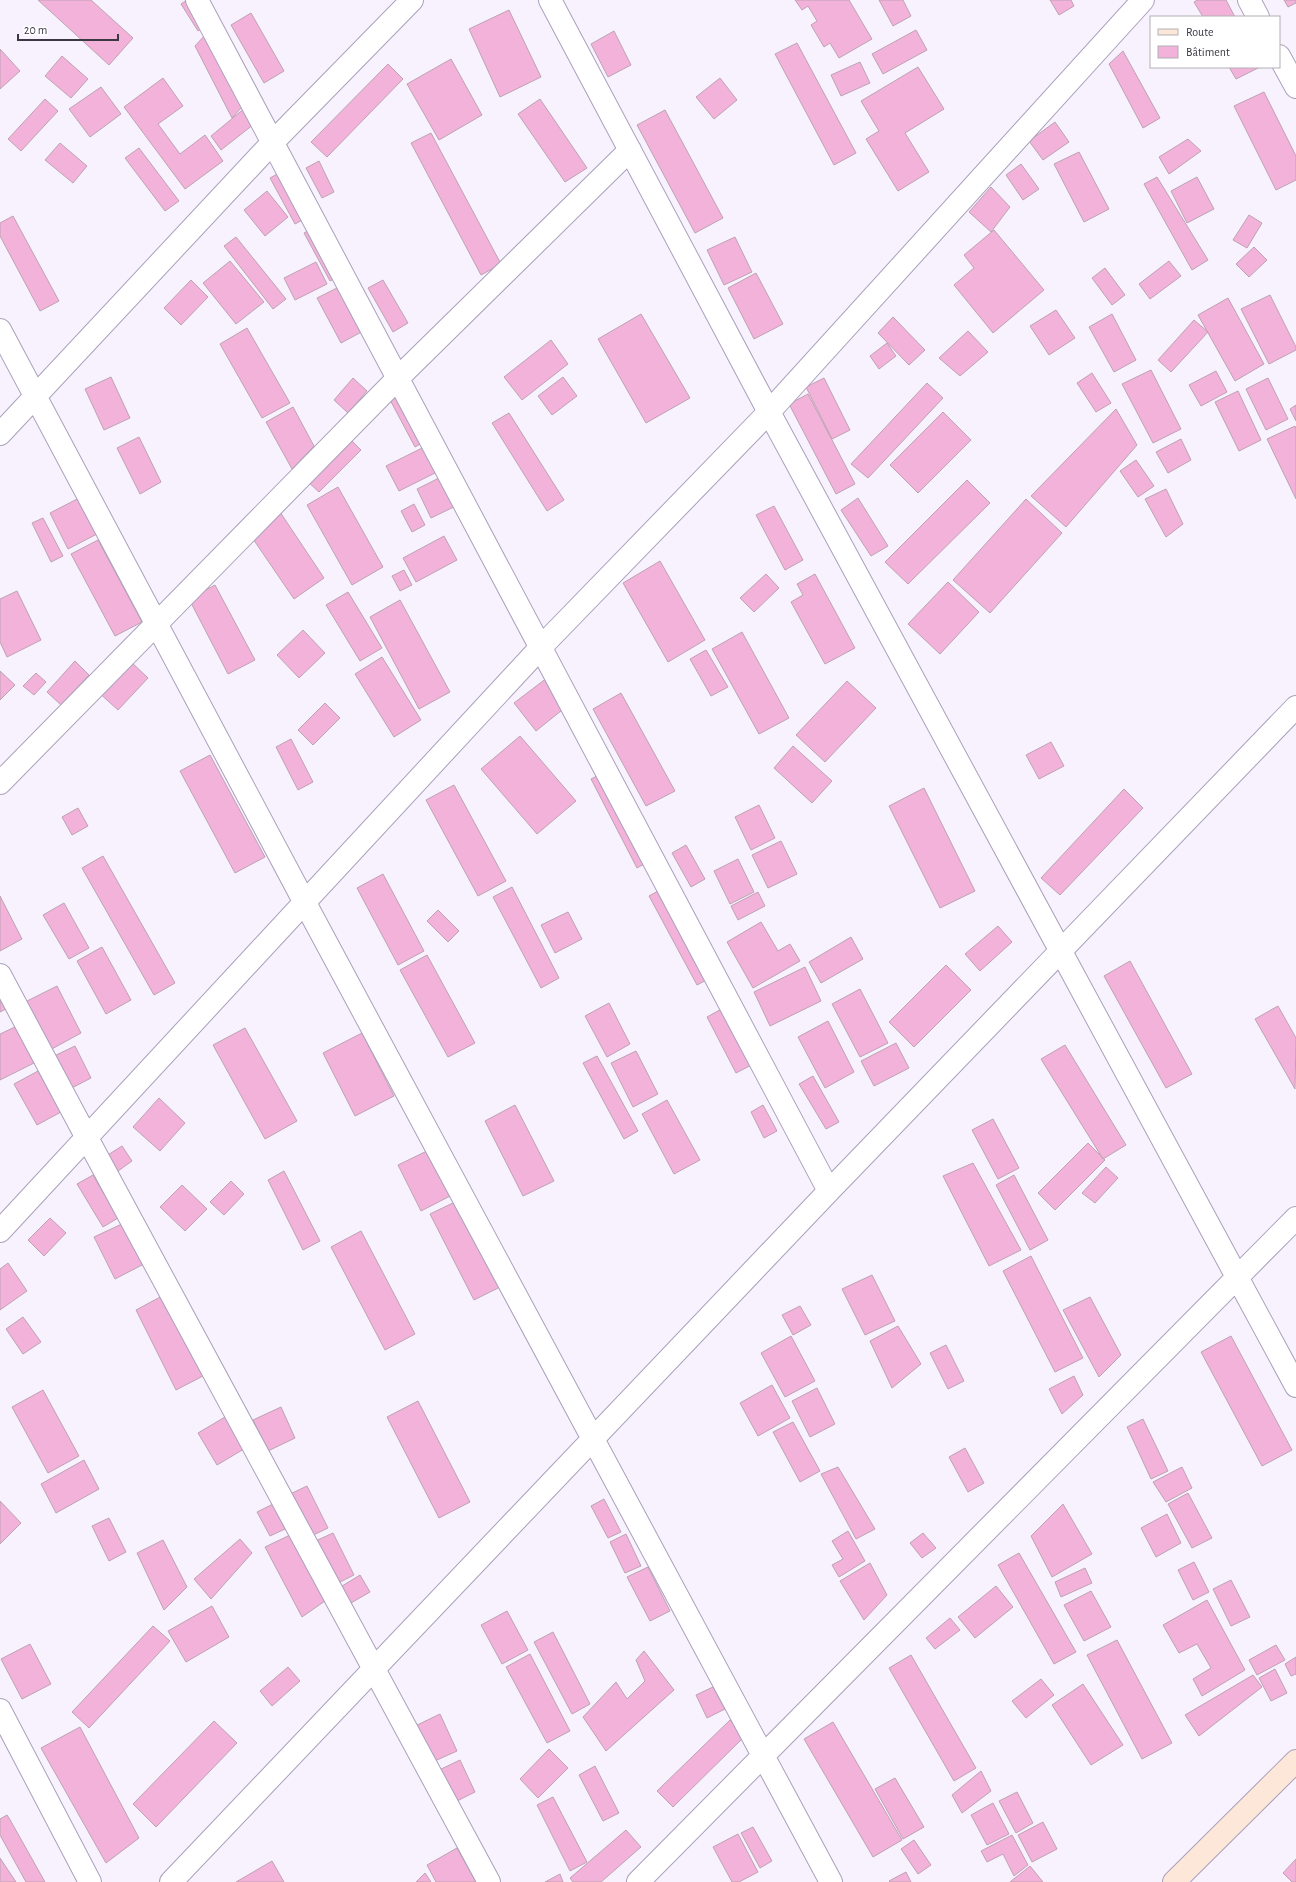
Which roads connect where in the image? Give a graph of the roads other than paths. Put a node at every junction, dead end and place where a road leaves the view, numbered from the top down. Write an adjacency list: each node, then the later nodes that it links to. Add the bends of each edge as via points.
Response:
1 (197, 0): 9 (street)
2 (412, 0): 9 (street)
3 (550, 0): 10 (street)
4 (1143, 0): 14 (street)
5 (1249, 0): 6 (street)
6 (1257, 16)
7 (1280, 58): 8 (street)
8 (1296, 87)
9 (273, 142): 12 (street); 13 (street)
10 (630, 150): 12 (street); 14 (street)
11 (0, 330): 13 (street)
12 (398, 378): 16 (street); 17 (street)
13 (36, 396): 15 (street); 16 (street)
14 (769, 412): 17 (street); 21 (street)
15 (0, 434)
16 (157, 624): 19 (street); 20 (street)
17 (541, 647): 20 (street); 24 (street)
18 (1296, 707): 21 (street)
19 (0, 783)
20 (305, 903): 23 (street); 29 (street)
21 (1060, 952): 24 (street); 27 (street)
22 (0, 974): 23 (street)
23 (87, 1138): 26 (street); 30 (street)
24 (829, 1191): 29 (street)
25 (1296, 1218): 27 (street)
26 (0, 1231)
27 (1237, 1278): 28 (street); 32 (street)
28 (1296, 1386)
29 (593, 1438): 30 (street); 32 (street)
30 (374, 1669): 35 (street); 36 (street)
31 (0, 1710): 34 (street)
32 (763, 1754): 37 (street); 38 (street)
33 (1296, 1761): 39 (street)
34 (90, 1882)
35 (171, 1882)
36 (489, 1882)
37 (638, 1882)
38 (831, 1882)
39 (1174, 1882)

